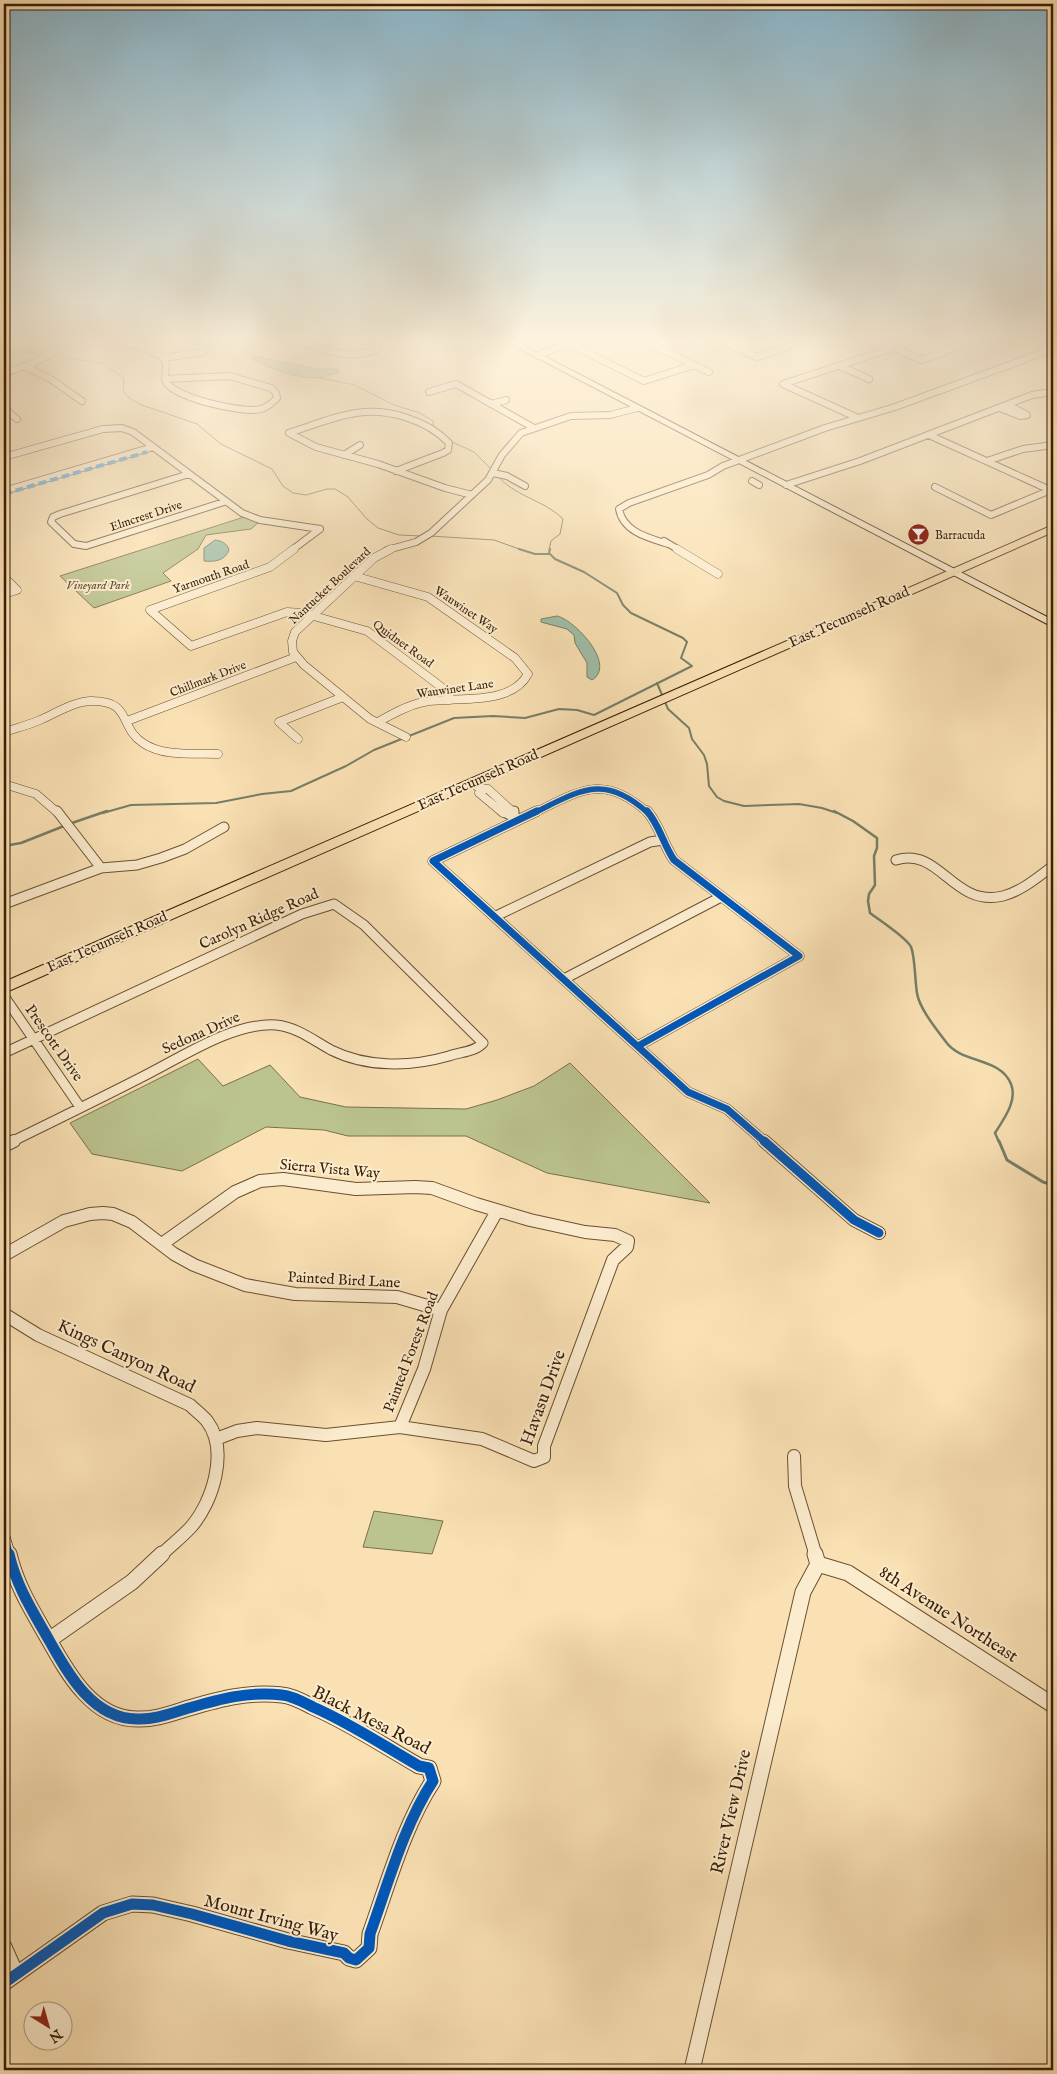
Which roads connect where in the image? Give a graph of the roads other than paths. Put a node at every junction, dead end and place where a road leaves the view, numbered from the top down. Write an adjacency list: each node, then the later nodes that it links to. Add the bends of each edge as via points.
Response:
1 (75, 437): 14 (street)
2 (138, 437): 12 (street)
3 (296, 437): 13 (street)
4 (441, 437): 17 (street, via 449,443 448,450)
5 (516, 437): 18 (street, Nantucket Boulevard)
6 (693, 437): 15 (main road)
7 (799, 437): 15 (street)
8 (924, 437): 23 (street)
9 (933, 437): 16 (street)
10 (360, 445): 13 (street)
11 (1053, 446): 16 (street, via 1022,449)
12 (153, 447): 19 (street); 26 (street)
13 (344, 455): 17 (street)
14 (4, 457)
15 (738, 460): 23 (main road); 32 (street, via 708,475 624,505 619,512 634,531 668,544)
16 (987, 461): 27 (street)
17 (396, 471): 28 (street)
18 (495, 472): 24 (street); 28 (street, Nantucket Boulevard)
19 (188, 474): 29 (street); 29 (street, Elmcrest Drive, via 53,517 52,523 74,544 90,545)
20 (752, 481): 22 (street)
21 (4, 483): 26 (street)
22 (758, 485)
23 (786, 485): 31 (main road)
24 (525, 486)
25 (934, 487): 27 (street, via 991,515)
26 (7, 490)
27 (1052, 490)
28 (472, 495): 33 (street, Nantucket Boulevard, via 425,540 386,550)
29 (224, 502): 38 (street, Yarmouth Road, via 260,520 320,529 270,567 150,610)
30 (1053, 528): 31 (main road, East Tecumseh Road)
31 (952, 572): 37 (main road); 50 (main road, East Tecumseh Road)
32 (718, 574)
33 (354, 576): 36 (street, Nantucket Boulevard); 40 (street, Wauwinet Way, via 410,590 434,600 515,658)
34 (4, 577): 35 (street, via 17,590)
35 (4, 594)
36 (312, 615): 38 (street, Quidnet Road, via 283,613); 39 (street, Nantucket Boulevard, via 299,627 292,641); 42 (street, Quidnet Road, via 373,634 444,689)
37 (1053, 624)
38 (191, 646)
39 (296, 657): 41 (street); 43 (street, Chillmark Drive)
40 (527, 671): 42 (street, Wauwinet Lane, via 526,680 505,692)
41 (343, 697): 44 (street); 47 (street, via 279,722)
42 (450, 700): 44 (street, Wauwinet Lane, via 418,704)
43 (127, 721): 45 (street, via 118,706 110,702 87,701); 48 (street, via 136,738 152,748)
44 (378, 722): 46 (street)
45 (4, 732)
46 (406, 738)
47 (298, 740)
48 (218, 754)
49 (4, 784): 56 (street, via 29,790 42,798)
50 (476, 785): 51 (street, via 485,799 506,815); 61 (main road, East Tecumseh Road)
51 (516, 818): 53 (street, via 589,789 609,789 627,795 648,812); 59 (street, via 433,861)
52 (224, 827): 56 (street, via 185,849 161,858 137,865)
53 (664, 840): 57 (street, via 674,860); 59 (street, via 650,842)
54 (896, 860): 55 (street, via 911,857 926,862 970,895 986,897 1005,896)
55 (1053, 866)
56 (101, 868): 58 (street)
57 (721, 897): 60 (street); 64 (street, via 799,956)
58 (4, 904)
59 (496, 916): 60 (street)
60 (564, 979): 64 (street)
61 (4, 988)
62 (4, 996): 63 (street, Prescott Drive)
63 (33, 1039): 65 (street, Carolyn Ridge Road, via 302,914 334,904 358,918 483,1043); 66 (street, Carolyn Ridge Road); 67 (street, Prescott Drive)
64 (638, 1046): 70 (street, via 688,1092 727,1110 854,1220)
65 (478, 1049): 67 (street, Sedona Drive, via 415,1063 371,1062 329,1049 296,1029 270,1025 249,1027)
66 (4, 1053)
67 (80, 1107): 68 (street, Sedona Drive)
68 (4, 1146)
69 (497, 1211): 71 (street, Sierra Vista Way, via 558,1228 592,1234 620,1234); 72 (street, Sierra Vista Way, via 425,1187 345,1188 298,1178 274,1179 240,1189); 74 (street, Painted Forest Road)
70 (879, 1233)
71 (626, 1238): 76 (street, Havasu Drive, via 627,1247 614,1260 610,1270 544,1446 544,1457 534,1462 482,1439)
72 (162, 1244): 73 (street, Painted Bird Lane, via 117,1214 102,1213 60,1222); 74 (street, Painted Bird Lane, via 205,1271 259,1288 296,1294 400,1297)
73 (4, 1255)
74 (441, 1310): 76 (street, Painted Forest Road, via 424,1369)
75 (4, 1314): 77 (street, Kings Canyon Road, via 38,1335 190,1405 207,1421)
76 (400, 1427): 77 (street, Havasu Drive, via 326,1436 257,1428)
77 (216, 1439): 81 (street, Kings Canyon Road, via 217,1469 209,1500 191,1528 132,1582)
78 (794, 1456): 80 (street, via 795,1486)
79 (4, 1540): 81 (street, Black Mesa Road, via 17,1583)
80 (818, 1564): 82 (street, 8th Avenue Northeast, via 848,1573); 86 (street, River View Drive, via 803,1592)
81 (49, 1640): 83 (street, Black Mesa Road, via 86,1698 127,1719 155,1718 227,1696 253,1693 284,1695 330,1714 419,1766 428,1768)
82 (1053, 1705)
83 (433, 1781): 85 (street, Mount Irving Way, via 423,1796 400,1851 370,1934 369,1948 356,1960 344,1953 192,1914 132,1904 104,1913)
84 (4, 1947): 85 (street)
85 (10, 1979)
86 (692, 2070)

